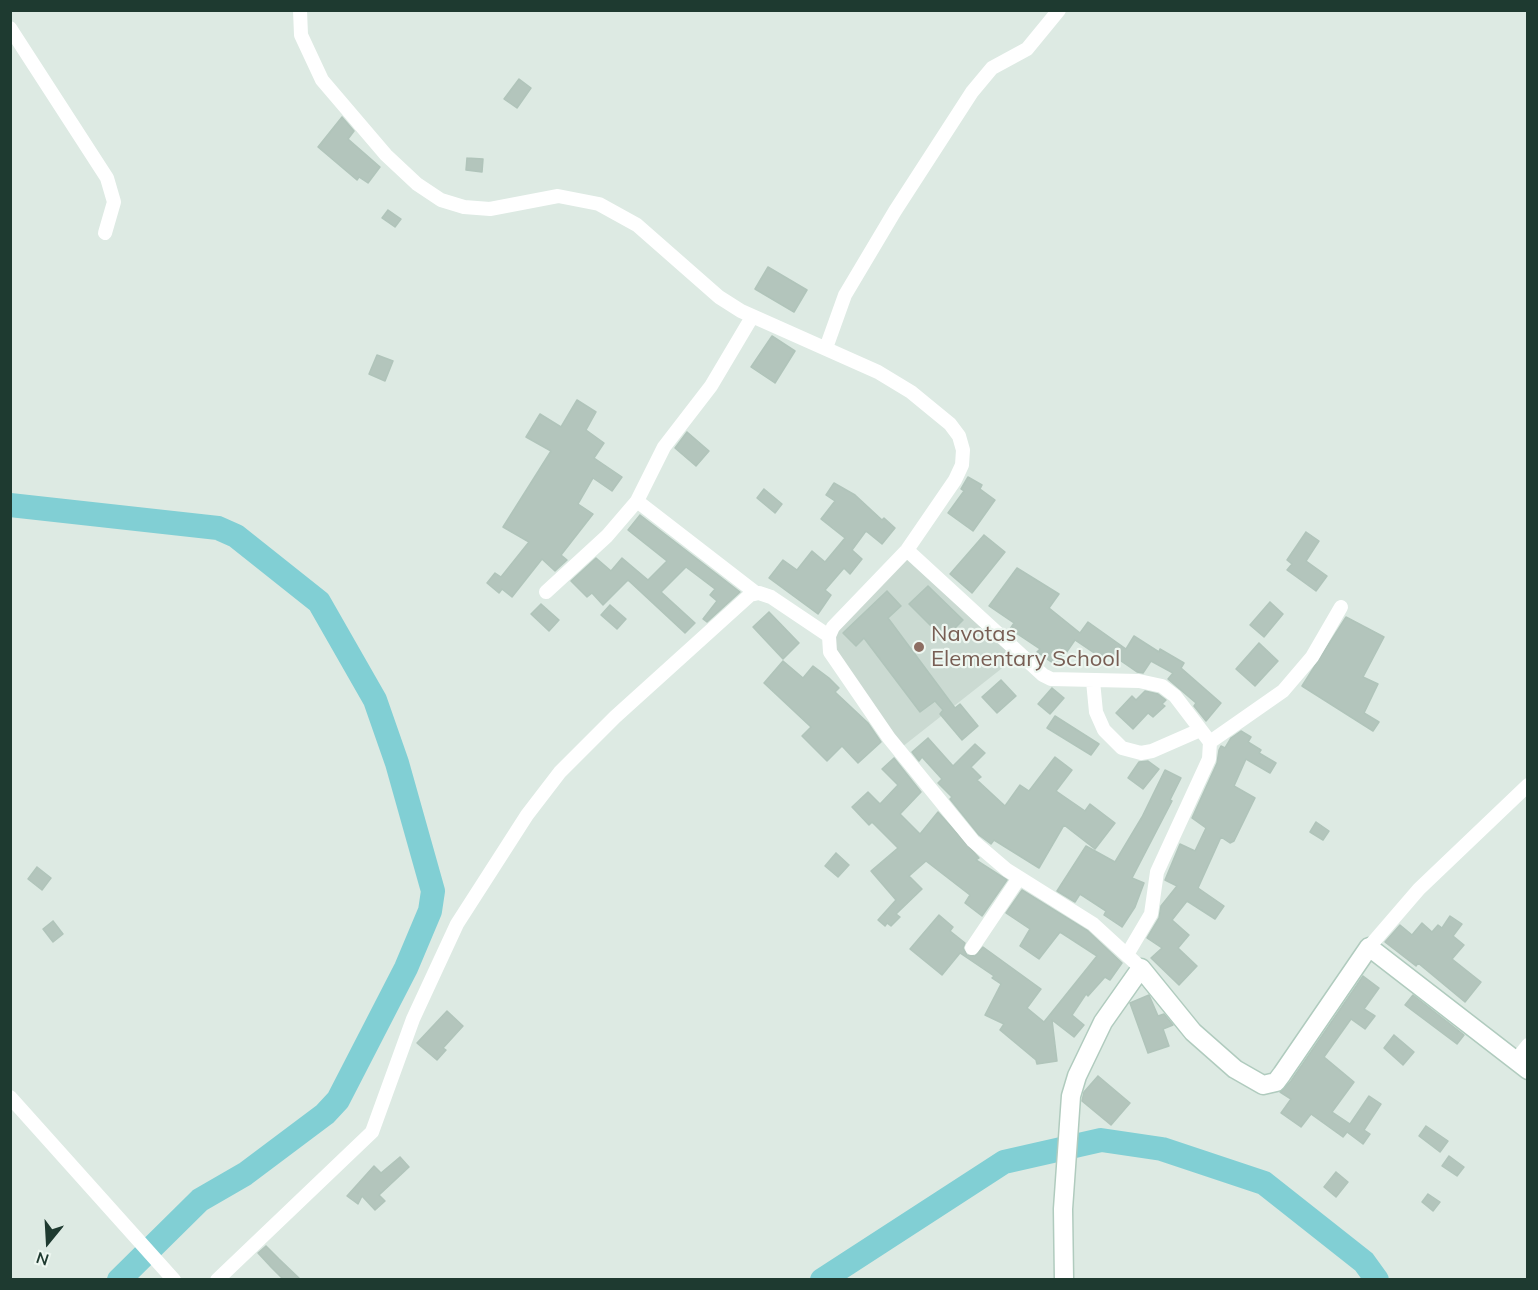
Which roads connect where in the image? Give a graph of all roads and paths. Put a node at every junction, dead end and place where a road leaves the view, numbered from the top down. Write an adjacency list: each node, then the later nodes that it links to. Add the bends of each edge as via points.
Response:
1 (300, 10): 5 (street, via 301,35 322,80 386,155 417,184 441,200 464,207 490,209 558,196 599,204 638,225 719,297)
2 (1059, 10): 6 (street, via 1027,49 992,68 972,92 845,295)
3 (10, 28): 4 (street, via 107,178 114,210)
4 (105, 232)
5 (752, 317): 6 (street); 7 (street, via 711,386 664,447)
6 (826, 348): 8 (street, via 911,392 940,413 959,436 962,465 956,480)
7 (637, 501): 9 (street, via 607,536); 10 (street)
8 (907, 550): 12 (street, via 833,627); 13 (street, via 1042,675)
9 (546, 592)
10 (756, 593): 12 (street, via 771,597); 26 (street, via 615,717 560,772 534,805 457,924 413,1018 372,1132)
11 (1341, 607): 15 (street, via 1312,657 1283,691)
12 (829, 636): 17 (street, via 834,659 941,805 989,856)
13 (1093, 681): 14 (street, via 1139,681 1162,686 1175,696); 14 (street, via 1096,712 1104,730 1122,748 1141,753 1152,751)
14 (1200, 730): 15 (street)
15 (1210, 742): 20 (street, via 1209,759 1157,872 1151,914)
16 (1527, 785): 19 (street, via 1419,889)
17 (1019, 878): 18 (street); 20 (street, via 1078,914)
18 (972, 948)
19 (1369, 948): 21 (street, via 1297,1054 1270,1085 1252,1082 1209,1048); 23 (street)
20 (1128, 953): 21 (street)
21 (1141, 968): 27 (street, via 1103,1022 1071,1096 1063,1209)
22 (1527, 1045): 23 (street)
23 (1522, 1065)
24 (10, 1097): 25 (street)
25 (171, 1276)
26 (217, 1280)
27 (1064, 1280)

